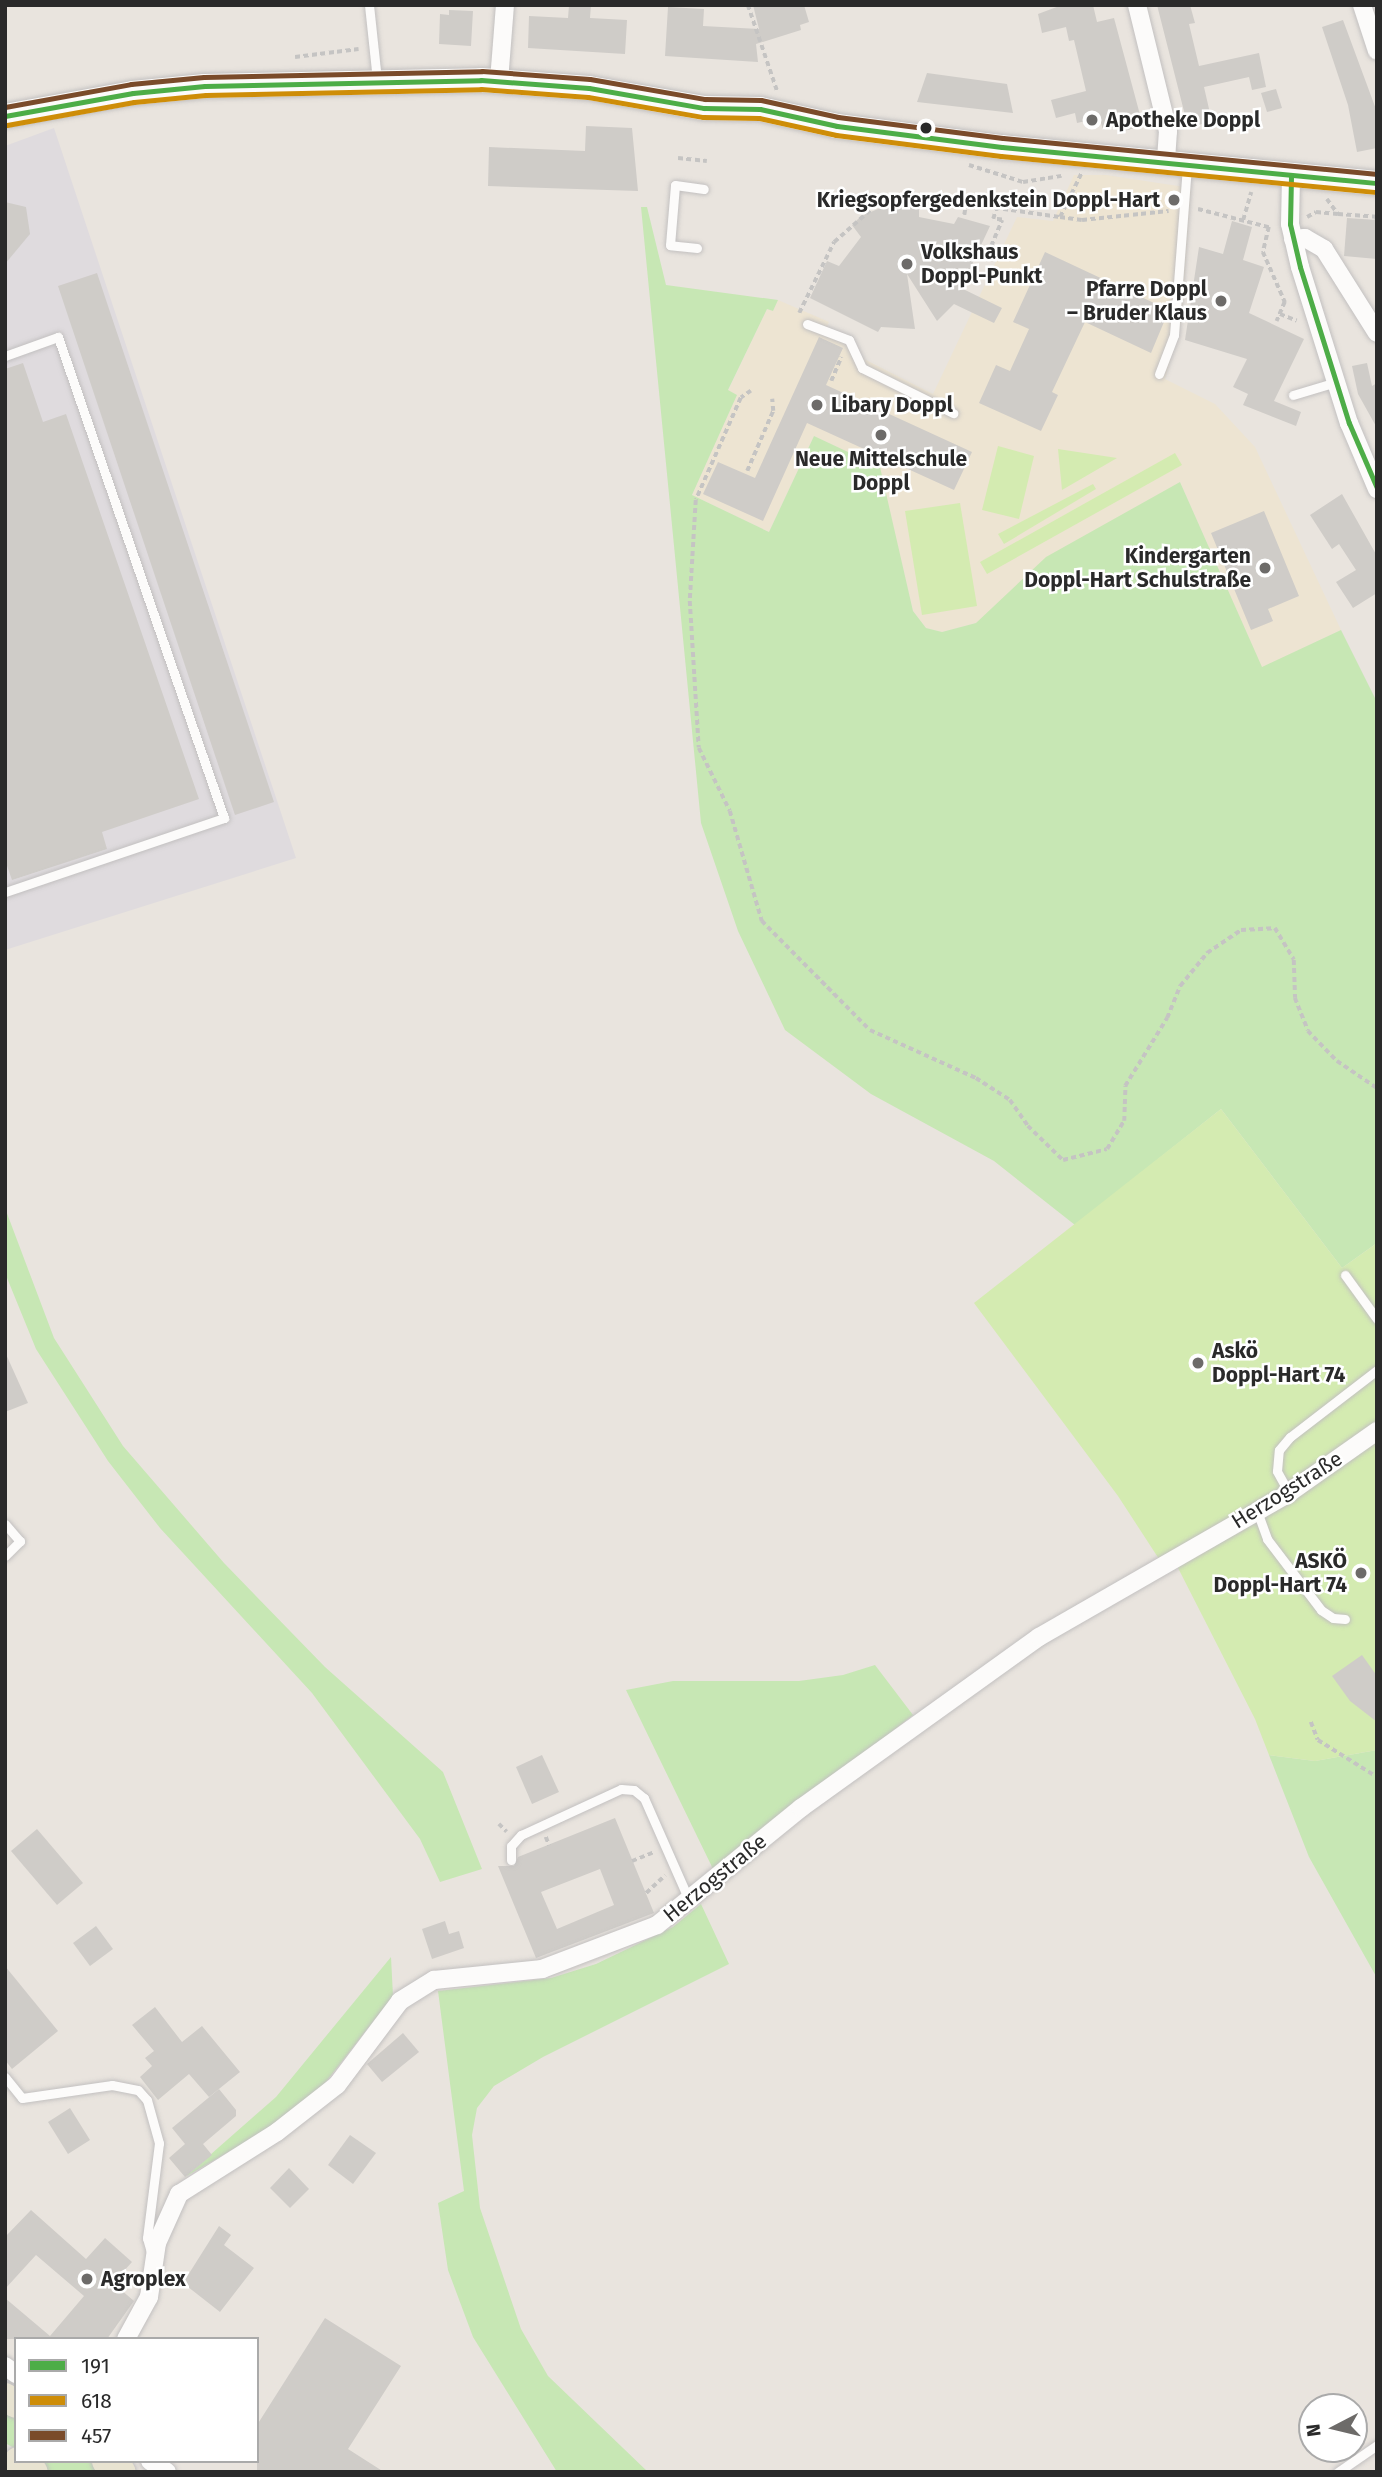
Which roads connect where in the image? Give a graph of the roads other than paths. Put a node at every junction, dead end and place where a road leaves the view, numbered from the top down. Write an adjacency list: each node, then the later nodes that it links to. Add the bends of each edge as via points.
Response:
1 (369, 5): 6 (lane)
2 (505, 5): 7 (street)
3 (1138, 5): 9 (street)
4 (1362, 5): 5 (street)
5 (1377, 51)
6 (377, 80): 7 (street); 8 (street, via 169,89)
7 (499, 81): 9 (street, via 589,88 704,108 760,109 837,126 1002,147)
8 (5, 116)
9 (1177, 164): 11 (street); 18 (lane, via 1174,335)
10 (1377, 183): 11 (street)
11 (1290, 185): 13 (street)
12 (704, 189): 14 (lane, via 675,185 670,245)
13 (1293, 239): 16 (street, via 1305,238 1324,249); 19 (street)
14 (697, 248)
15 (807, 324): 21 (lane, via 849,340 862,368)
16 (1377, 333)
17 (5, 356): 23 (lane, via 58,337 224,818)
18 (1159, 374)
19 (1336, 382): 20 (lane); 22 (street, via 1363,464)
20 (1293, 395)
21 (953, 413)
22 (1377, 489)
23 (5, 892)
24 (1345, 1275): 25 (lane)
25 (1377, 1319)
26 (1377, 1370): 28 (lane, via 1279,1450 1276,1471)
27 (1377, 1431): 28 (street, Herzogstraße)
28 (1289, 1493): 29 (street, Herzogstraße)
29 (1257, 1511): 32 (lane, via 1267,1539 1321,1609 1333,1618); 34 (street, Herzogstraße, via 1039,1637 801,1808)
30 (5, 1524): 31 (lane, via 20,1541)
31 (5, 1556)
32 (1345, 1619)
33 (511, 1860): 34 (lane, via 511,1846 521,1835 621,1788 644,1798)
34 (689, 1899): 36 (street, Herzogstraße, via 656,1925 542,1969 434,1980 400,2001 337,2085 277,2132 178,2194 165,2218)
35 (5, 2077): 36 (lane, via 22,2098 112,2085 138,2090 147,2100 159,2143 147,2238)
36 (153, 2260): 37 (street, Herzogstraße, via 149,2297)
37 (127, 2337)
38 (1377, 2445): 39 (lane)
39 (1338, 2472)

